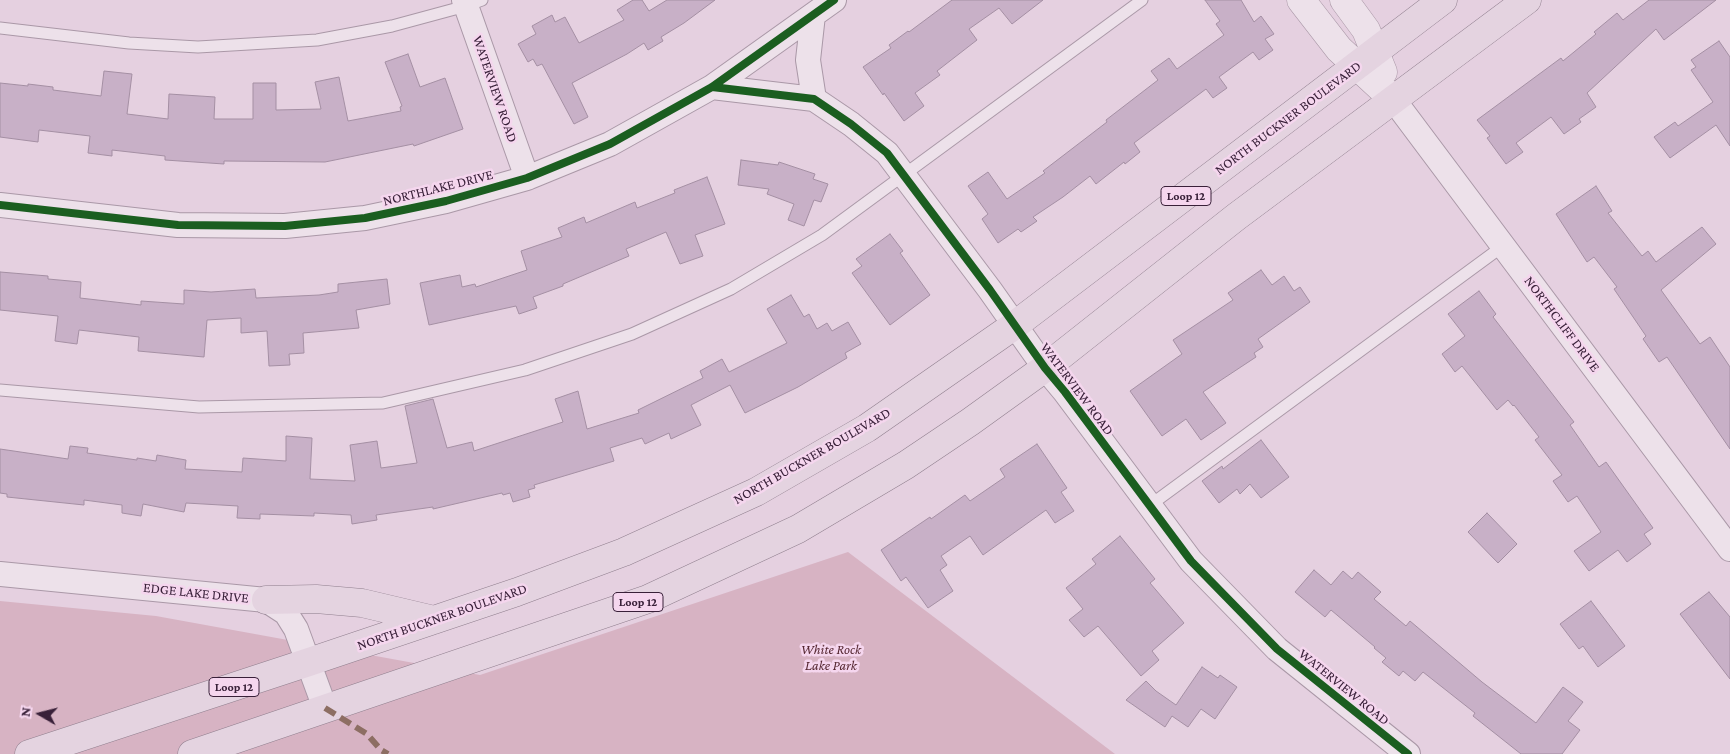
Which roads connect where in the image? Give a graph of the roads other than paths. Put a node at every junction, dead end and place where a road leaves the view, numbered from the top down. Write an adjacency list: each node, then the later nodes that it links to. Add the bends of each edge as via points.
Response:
1 (834, 0): 8 (street, NORTHLAKE DRIVE)
2 (1142, 0): 14 (lane)
3 (1301, 0): 10 (street, NORTHCLIFF DRIVE, via 1339,49)
4 (1344, 0): 10 (street, NORTHCLIFF DRIVE, via 1366,30)
5 (1527, 0): 13 (main road, Loop 12)
6 (471, 2): 9 (lane, via 392,26 317,40 198,47 129,43); 15 (street, WATERVIEW ROAD)
7 (1429, 7): 10 (main road, NORTH BUCKNER BOULEVARD / Loop 12)
8 (813, 15): 11 (street, NORTHLAKE DRIVE); 12 (street, via 808,60)
9 (0, 28)
10 (1366, 58): 13 (street, NORTHCLIFF DRIVE); 18 (main road, NORTH BUCKNER BOULEVARD / Loop 12)
11 (712, 87): 12 (street, WATERVIEW ROAD); 15 (street, NORTHLAKE DRIVE, via 610,144)
12 (814, 99): 14 (street, WATERVIEW ROAD, via 887,153)
13 (1393, 99): 17 (street, NORTHCLIFF DRIVE); 19 (main road, Loop 12)
14 (904, 174): 18 (street, WATERVIEW ROAD); 20 (lane, via 822,235 731,289 632,334 515,372 383,403 199,407)
15 (527, 178): 16 (street, NORTHLAKE DRIVE, via 446,201 365,218 285,226 178,225)
16 (0, 204)
17 (1503, 246): 21 (lane); 22 (street, NORTHCLIFF DRIVE)
18 (1015, 325): 19 (street, WATERVIEW ROAD); 25 (main road, NORTH BUCKNER BOULEVARD / Loop 12, via 867,428 756,492 624,552)
19 (1044, 368): 21 (street, WATERVIEW ROAD); 27 (main road, Loop 12, via 906,465 798,529 648,599)
20 (0, 390)
21 (1149, 506): 30 (street, WATERVIEW ROAD, via 1190,561 1277,649)
22 (1730, 549)
23 (0, 574): 24 (street, EDGE LAKE DRIVE)
24 (266, 600): 25 (main road, via 316,599 362,603); 26 (street, EDGE LAKE DRIVE, via 286,613)
25 (434, 620): 26 (main road, NORTH BUCKNER BOULEVARD / Loop 12)
26 (309, 662): 27 (street, EDGE LAKE DRIVE); 28 (main road, NORTH BUCKNER BOULEVARD / Loop 12)
27 (324, 708): 29 (main road, Loop 12)
28 (30, 754)
29 (192, 754)
30 (1408, 754)

